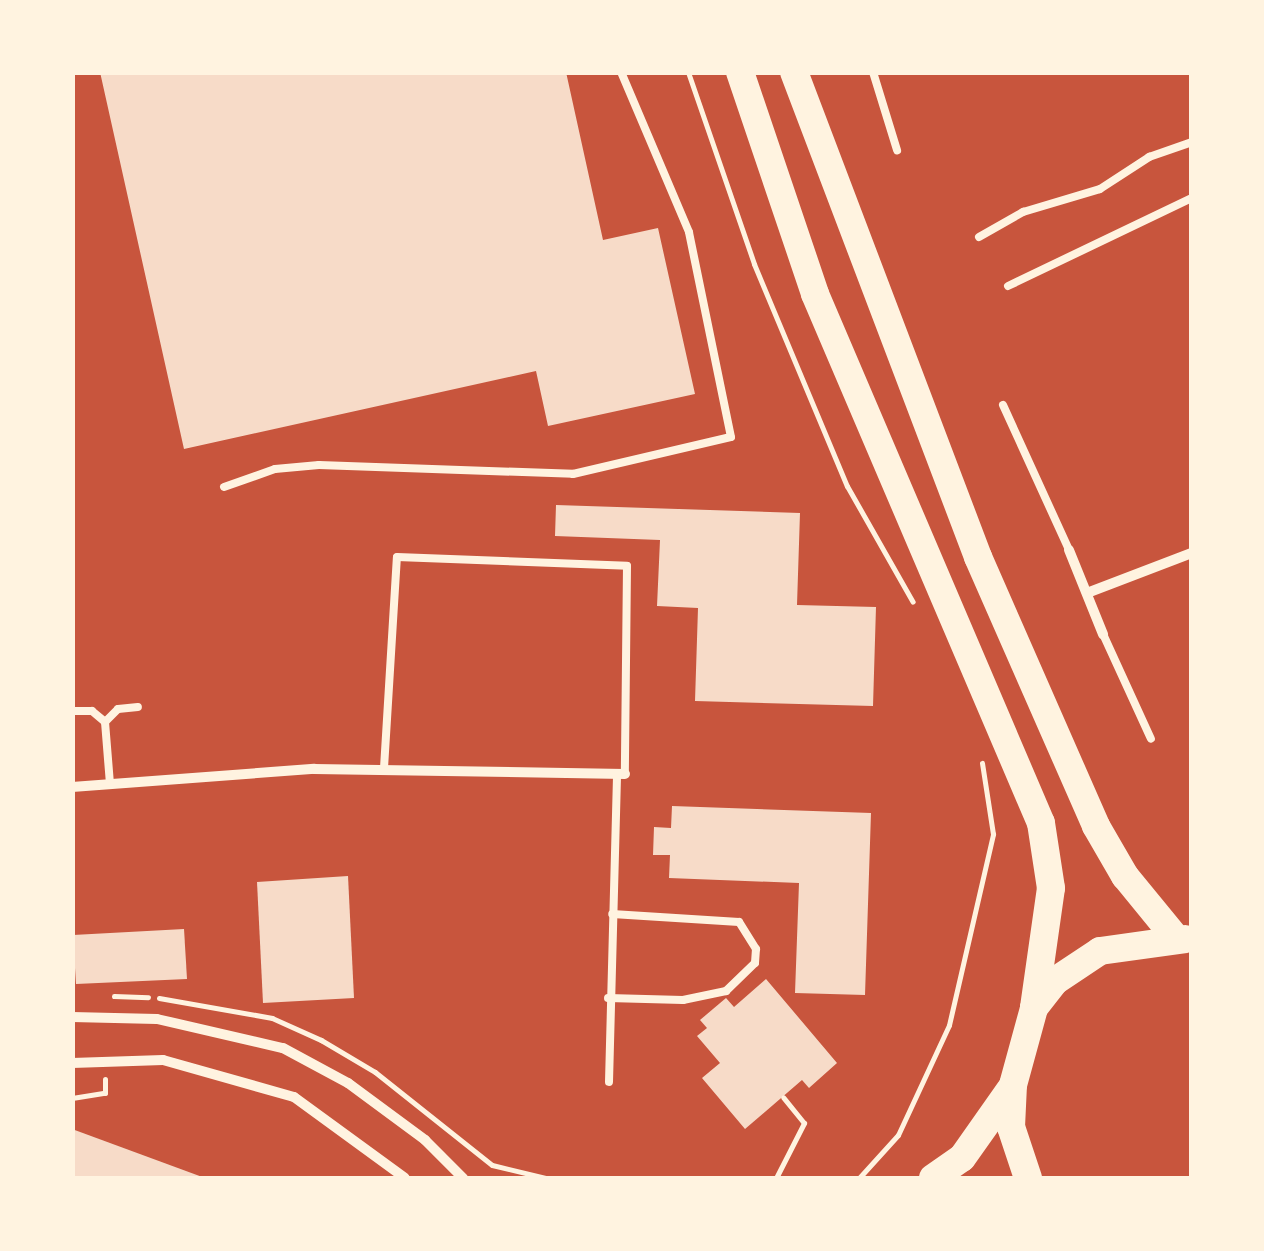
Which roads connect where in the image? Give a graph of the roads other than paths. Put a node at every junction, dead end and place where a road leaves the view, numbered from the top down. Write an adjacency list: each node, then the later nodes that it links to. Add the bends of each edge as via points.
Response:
1 (622, 72): 11 (lane, via 689,232 730,437 573,474 318,465 275,468)
2 (740, 72): 27 (highway, via 814,294 1041,823 1051,888)
3 (794, 72): 25 (highway, via 978,557 1096,826 1124,876)
4 (873, 72): 6 (lane)
5 (1192, 142): 8 (lane, via 1149,157 1100,189 1023,212)
6 (897, 150)
7 (1192, 198): 9 (lane)
8 (979, 237)
9 (1008, 286)
10 (1003, 405): 12 (lane)
11 (224, 487)
12 (1069, 550): 14 (street)
13 (1192, 553): 14 (street)
14 (1087, 593): 15 (street)
15 (1103, 634): 19 (lane)
16 (138, 707): 18 (lane, via 118,708)
17 (72, 711): 18 (lane, via 92,711)
18 (106, 722): 22 (lane)
19 (1151, 738)
20 (384, 768): 21 (street); 21 (lane, via 397,556 627,566); 22 (street)
21 (620, 774): 24 (lane)
22 (110, 784): 23 (street)
23 (72, 787)
24 (612, 914): 26 (lane); 26 (lane, via 739,922 756,949 755,963 726,991 683,1000)
25 (1184, 939): 27 (highway, via 1100,951 1055,981)
26 (608, 998): 30 (lane)
27 (1034, 1008): 31 (highway)
28 (72, 1017): 33 (street, via 157,1020 283,1048 348,1083 426,1140)
29 (72, 1063): 32 (street, via 163,1060 294,1096)
30 (609, 1082)
31 (1014, 1085): 34 (highway, via 962,1158); 35 (highway, via 1012,1127)
32 (405, 1178)
33 (463, 1178)
34 (934, 1178)
35 (1028, 1178)

